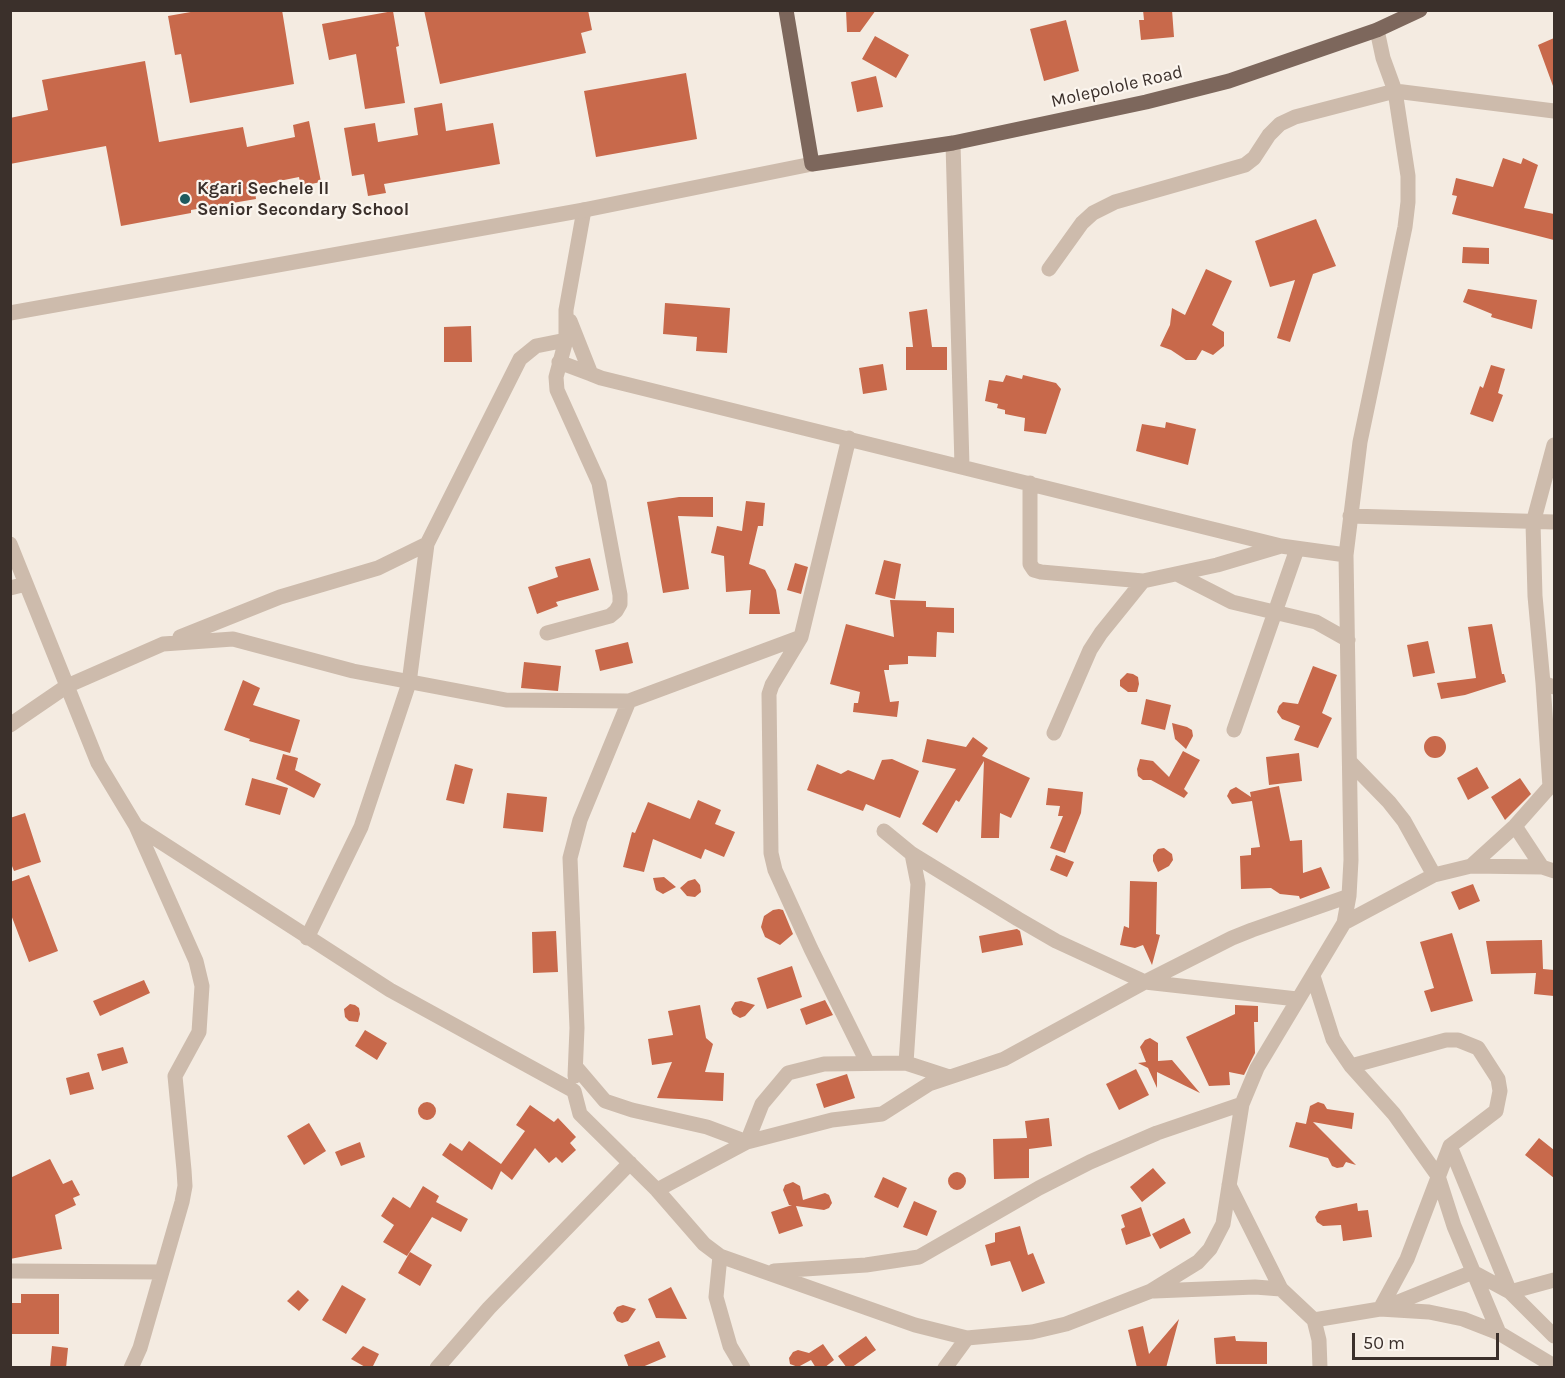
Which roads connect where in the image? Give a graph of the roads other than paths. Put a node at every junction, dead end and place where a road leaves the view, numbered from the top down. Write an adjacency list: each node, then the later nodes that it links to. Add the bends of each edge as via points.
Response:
1 (786, 10): 7 (main road)
2 (1416, 11): 3 (main road, Molepolole Road)
3 (1377, 30): 4 (street); 6 (main road, Molepolole Road, via 1228,81)
4 (1395, 90): 5 (street); 9 (street, via 1280,124 1245,165 1114,202 1082,223); 19 (street, via 1408,202 1360,442)
5 (1554, 111)
6 (953, 143): 7 (main road, Molepolole Road); 17 (street)
7 (812, 164): 8 (street)
8 (584, 210): 10 (street); 11 (street)
9 (1049, 268)
10 (566, 310): 12 (street); 14 (street)
11 (10, 312)
12 (566, 340): 13 (street); 23 (street, via 536,346 520,359)
13 (559, 362): 14 (street); 32 (street, via 557,390 599,483 620,604 610,616)
14 (591, 374): 15 (street)
15 (849, 438): 17 (street); 33 (street)
16 (1554, 445): 21 (street)
17 (962, 466): 18 (street)
18 (1030, 483): 24 (street); 28 (street, via 1029,564 1034,570)
19 (1350, 516): 21 (street); 26 (street)
20 (1554, 522): 21 (street)
21 (1533, 523): 37 (street, via 1535,596)
22 (10, 544): 29 (street)
23 (427, 544): 35 (street, via 378,568 280,597); 36 (street)
24 (1281, 546): 25 (street); 27 (street)
25 (1298, 549): 26 (street); 31 (street)
26 (1346, 555): 34 (street)
27 (1177, 574): 28 (street); 31 (street, via 1232,602)
28 (1143, 581): 42 (street, via 1090,650)
29 (26, 584): 30 (street); 38 (street)
30 (10, 588)
31 (1275, 613): 34 (street, via 1316,622); 41 (street)
32 (547, 633)
33 (801, 638): 39 (street); 58 (street, via 769,694 771,853 807,940)
34 (1347, 640): 43 (street)
35 (163, 644): 36 (street, via 233,639); 38 (street)
36 (409, 682): 39 (street, via 506,700); 54 (street, via 361,827)
37 (1549, 685): 44 (street)
38 (67, 686): 40 (street); 45 (street, via 98,764)
39 (629, 701): 61 (street, via 580,820 570,858)
40 (10, 725)
41 (1234, 730)
42 (1054, 733)
43 (1350, 762): 51 (street, via 1404,821); 52 (street)
44 (1552, 784): 46 (street)
45 (136, 826): 54 (street); 73 (street, via 196,961 202,986 199,1032 175,1076 185,1186)
46 (1515, 826): 49 (street); 50 (street)
47 (884, 831): 48 (street)
48 (912, 854): 56 (street, via 1056,941); 59 (street, via 918,884)
49 (1471, 866): 50 (street); 51 (street)
50 (1548, 869)
51 (1434, 875): 53 (street)
52 (1349, 896): 53 (street); 56 (street, via 1252,930)
53 (1344, 923): 55 (street)
54 (307, 938): 63 (street, via 390,990)
55 (1313, 976): 57 (street); 60 (street, via 1333,1039)
56 (1145, 982): 57 (street); 62 (street, via 1004,1059)
57 (1297, 999): 64 (street, via 1257,1068)
58 (867, 1062): 59 (street); 65 (street, via 824,1064 788,1073 762,1104)
59 (906, 1063): 62 (street)
60 (1352, 1066): 66 (street, via 1446,1040 1478,1048 1498,1079 1499,1101 1496,1110); 68 (street, via 1394,1113)
61 (576, 1067): 63 (street); 65 (street, via 605,1101 707,1127)
62 (948, 1077): 65 (street, via 928,1084 882,1114 832,1120)
63 (574, 1091): 67 (street, via 580,1114)
64 (1242, 1104): 69 (street); 74 (street, via 1156,1133 1090,1162 919,1257)
65 (747, 1142): 70 (street)
66 (1450, 1146): 68 (street); 79 (street)
67 (630, 1163): 70 (street); 87 (street, via 489,1308)
68 (1438, 1176): 75 (street); 80 (street, via 1407,1259)
69 (1229, 1185): 77 (street); 78 (street, via 1223,1224 1210,1250 1198,1262)
70 (657, 1190): 71 (street, via 704,1244)
71 (720, 1256): 74 (street); 88 (street, via 717,1297 730,1346)
72 (12, 1271): 73 (street)
73 (161, 1272): 86 (street, via 140,1348)
74 (768, 1272): 84 (street, via 915,1325)
75 (1473, 1272): 79 (street); 80 (street); 82 (street)
76 (1554, 1280): 79 (street)
77 (1281, 1288): 78 (street); 81 (street)
78 (1151, 1291): 84 (street, via 1066,1324 1032,1332)
79 (1510, 1292): 83 (street)
80 (1380, 1309): 81 (street); 82 (street, via 1429,1312 1463,1319)
81 (1314, 1320): 90 (street, via 1320,1340)
82 (1499, 1333): 85 (street)
83 (1554, 1336)
84 (967, 1338): 89 (street)
85 (1554, 1366)
86 (130, 1368)
87 (437, 1368)
88 (743, 1368)
89 (945, 1368)
90 (1320, 1368)

